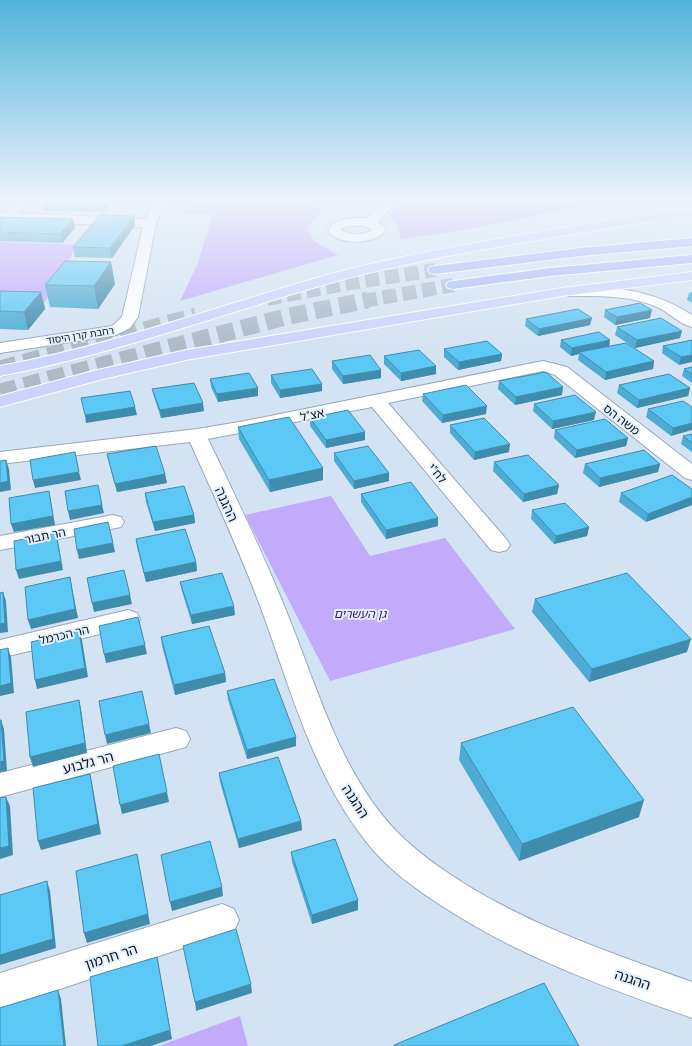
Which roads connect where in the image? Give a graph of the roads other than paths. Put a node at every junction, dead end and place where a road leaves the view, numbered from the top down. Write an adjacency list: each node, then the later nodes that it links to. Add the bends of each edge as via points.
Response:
1 (145, 249): 12 (street, רחבת קרן היסוד, via 130,317 124,325 116,330)
2 (474, 249): 14 (main road, via 384,265 310,284 194,322 44,363)
3 (616, 249): 5 (highway)
4 (692, 259): 8 (highway)
5 (435, 270)
6 (692, 276): 7 (main road)
7 (656, 280): 9 (main road); 10 (street, via 656,294)
8 (453, 285)
9 (562, 292): 10 (street, via 629,294); 16 (main road, via 186,355)
10 (665, 305): 11 (street)
11 (692, 322)
12 (0, 348)
13 (550, 367): 15 (street, אצ"ל, via 535,367); 19 (street, משה הס, via 562,371)
14 (0, 371)
15 (376, 400): 17 (street, אצ"ל); 22 (street, לח"י)
16 (0, 402)
17 (197, 435): 18 (street, אצ"ל); 29 (street, ההגנה, via 269,600 327,749 355,801 384,840 432,881 493,920 572,957)
18 (0, 458)
19 (692, 474)
20 (113, 522): 21 (street, הר תבור)
21 (0, 543)
22 (499, 545)
23 (128, 619): 24 (street, הר הכרמל)
24 (0, 649)
25 (176, 739): 26 (street, הר גלבוע)
26 (0, 785)
27 (222, 920): 28 (street, הר חרמון)
28 (0, 991)
29 (692, 1000)

